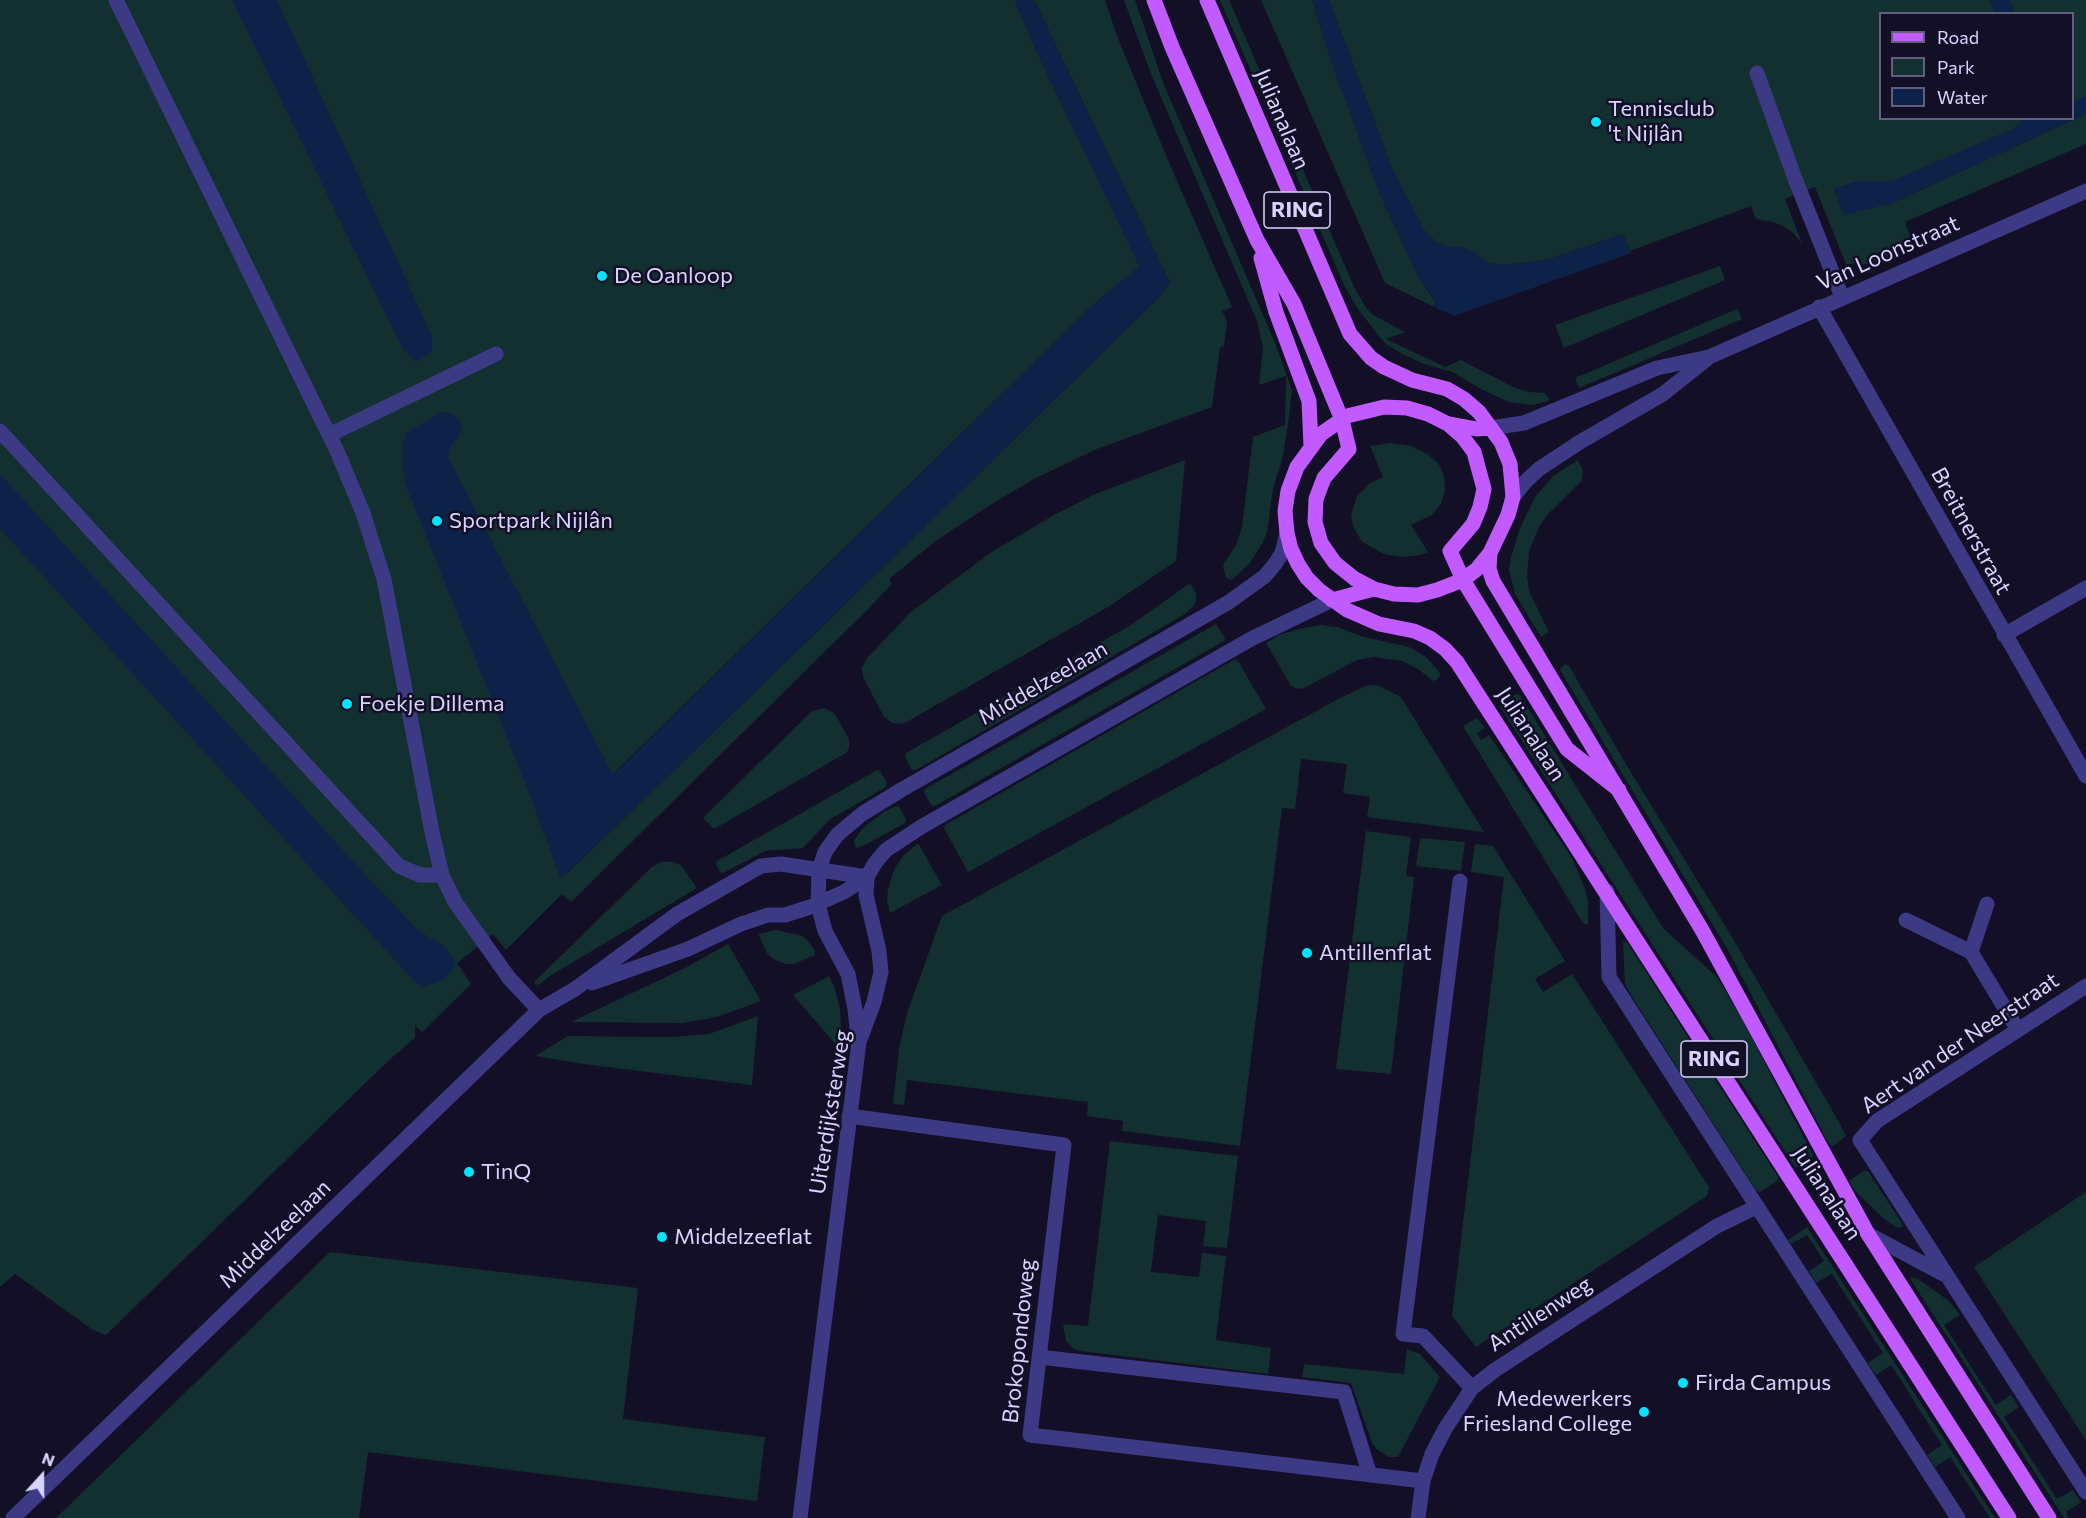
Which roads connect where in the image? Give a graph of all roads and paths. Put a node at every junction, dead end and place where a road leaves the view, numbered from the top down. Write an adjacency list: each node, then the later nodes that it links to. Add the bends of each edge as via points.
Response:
1 (116, 0): 15 (street)
2 (1154, 0): 6 (main road, RING)
3 (1207, 0): 13 (main road, Julianalaan / RING, via 1350,334 1384,367 1464,399)
4 (1756, 73): 7 (street)
5 (2086, 191): 7 (street, Van Loonstraat)
6 (1257, 240): 11 (main road, RING, via 1294,304); 16 (main road, RING, via 1276,312 1309,401)
7 (1842, 297): 8 (street, Van Loonstraat)
8 (1819, 307): 10 (street, Van Loonstraat); 24 (street, Breitnerstraat)
9 (496, 354): 15 (street)
10 (1709, 357): 13 (street, Van Loonstraat, via 1657,368 1524,423); 17 (street, Van Loonstraat, via 1663,394 1539,469)
11 (1342, 420): 12 (main road, RING, via 1384,407 1407,408); 16 (main road, RING, via 1321,434); 22 (main road, RING, via 1349,449 1324,478 1316,499 1315,522 1321,543 1335,563)
12 (1448, 424): 13 (main road, RING); 20 (main road, RING, via 1474,452 1484,489 1473,524 1450,551)
13 (1491, 428): 17 (main road, RING, via 1510,464)
14 (0, 431): 28 (street, via 399,866 420,874)
15 (329, 435): 28 (street, via 363,513 384,579)
16 (1311, 447): 18 (main road, RING, via 1297,467 1288,491)
17 (1513, 497): 19 (main road, RING)
18 (1287, 533): 23 (main road, RING, via 1307,578); 27 (street, Middelzeelaan, via 1282,552 1265,576 1229,602 862,814 837,835)
19 (1490, 554): 20 (main road, RING); 26 (main road, Julianalaan / RING, via 1492,581)
20 (1463, 580): 22 (main road, RING, via 1418,595); 26 (main road, Julianalaan / RING, via 1568,749)
21 (2086, 588): 24 (street)
22 (1374, 589): 23 (main road, RING)
23 (1332, 600): 29 (street, Middelzeelaan, via 1251,639 921,826 886,850); 31 (main road, Julianalaan / RING, via 1362,618 1414,631 1444,649)
24 (2004, 635): 25 (street, Breitnerstraat)
25 (2086, 776)
26 (1619, 790): 45 (main road, Julianalaan / RING, via 1702,930)
27 (819, 870): 29 (street, Middelzeelaan); 33 (street, Middelzeelaan); 38 (street, Middelzeelaan, via 781,864 760,866 677,914)
28 (442, 875): 39 (street, via 455,902 508,978)
29 (867, 878): 32 (street, Middelzeelaan); 33 (street, Middelzeelaan)
30 (1460, 881): 48 (street, via 1403,1334 1423,1336)
31 (1606, 891): 44 (street, via 1609,977); 56 (main road, Julianalaan / RING)
32 (866, 895): 41 (street, Uiterdijksterweg, via 881,972)
33 (818, 904): 38 (street, Middelzeelaan, via 741,924 688,949); 41 (street, Middelzeelaan, via 825,931 848,974)
34 (1987, 904): 36 (street)
35 (1906, 920): 36 (street)
36 (1971, 952): 40 (street)
37 (2086, 986): 40 (street, Aert van der Neerstraat)
38 (574, 990): 39 (street, Middelzeelaan)
39 (539, 1010): 52 (street, Middelzeelaan)
40 (2018, 1030): 43 (street, Aert van der Neerstraat, via 1877,1121)
41 (859, 1042): 42 (street, Uiterdijksterweg)
42 (849, 1116): 47 (street, Brokopondoweg, via 1064,1145); 53 (street, Uiterdijksterweg)
43 (1860, 1140): 46 (street, Julianalaan)
44 (1756, 1207): 48 (street, Antillenweg, via 1717,1226); 55 (street)
45 (1868, 1234): 46 (street, Julianalaan); 57 (main road, Julianalaan / RING)
46 (1946, 1275): 51 (street, Julianalaan)
47 (1039, 1357): 49 (street, via 1344,1392); 49 (street, Brokopondoweg, via 1030,1436)
48 (1472, 1388): 50 (street, Antillenweg, via 1445,1429)
49 (1370, 1475): 50 (street, Brokopondoweg)
50 (1423, 1481): 54 (street, Antillenweg)
51 (2086, 1492)
52 (13, 1518)
53 (800, 1518)
54 (1418, 1518)
55 (1958, 1518)
56 (2009, 1518)
57 (2049, 1518)

